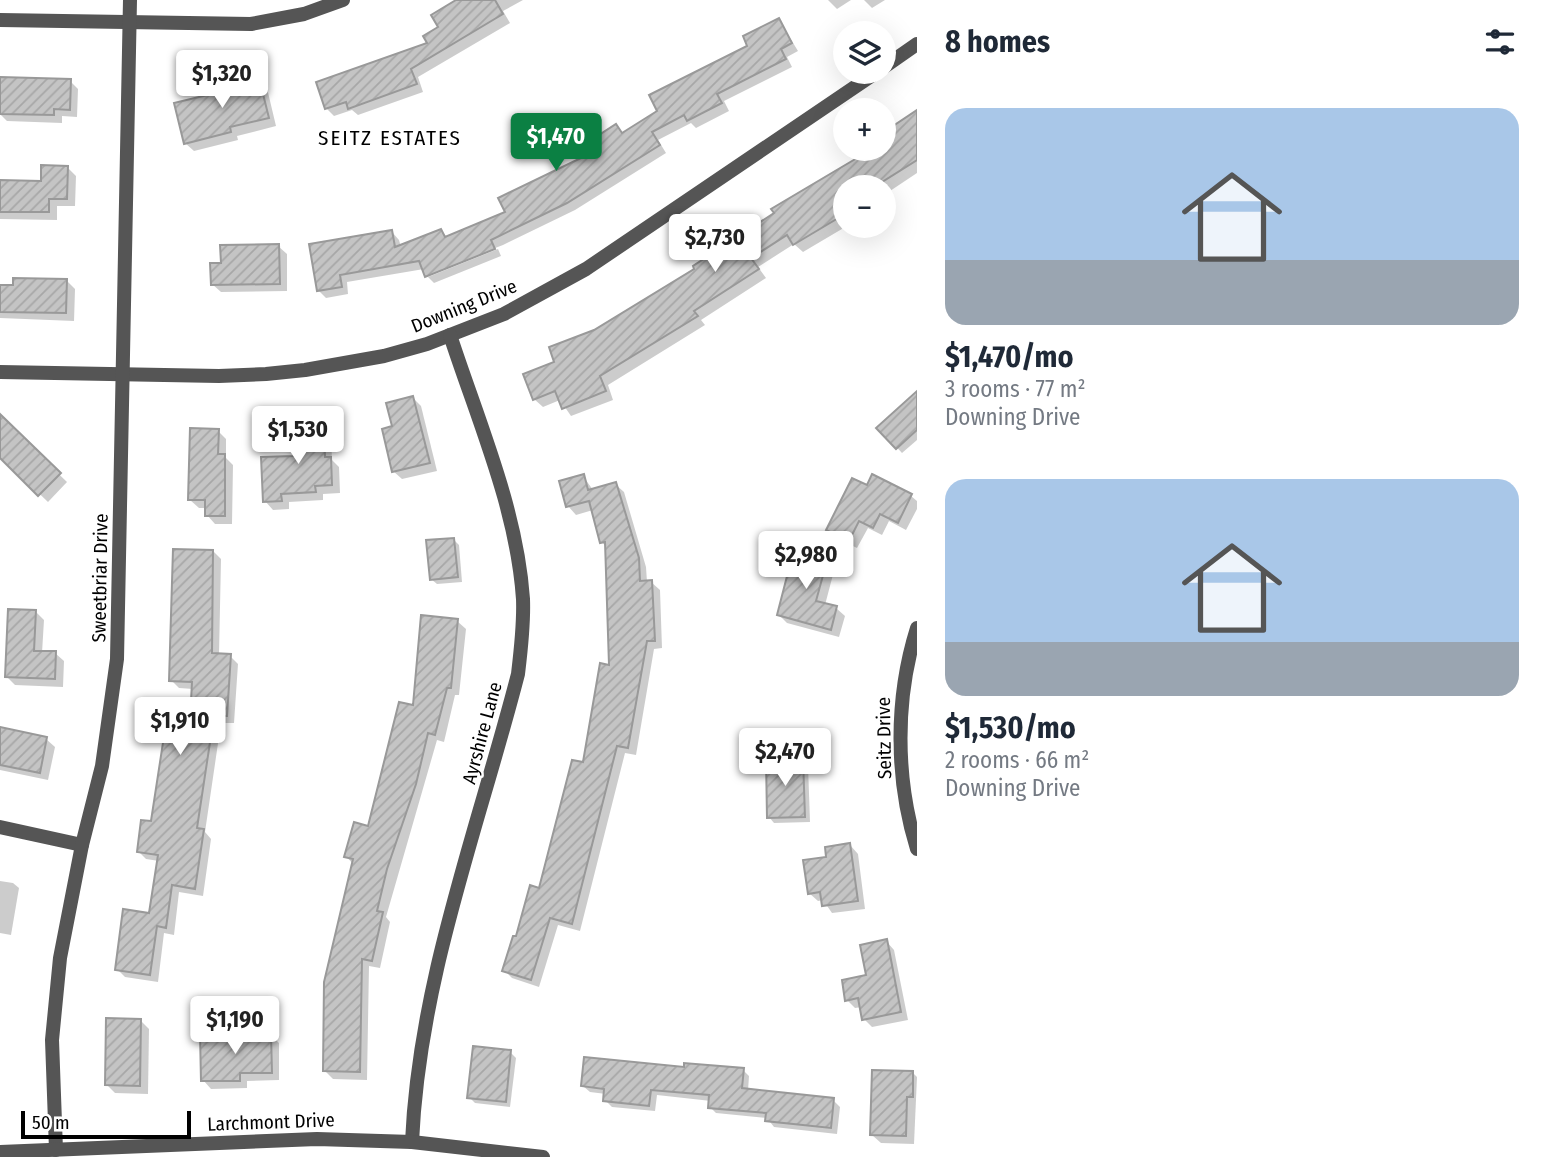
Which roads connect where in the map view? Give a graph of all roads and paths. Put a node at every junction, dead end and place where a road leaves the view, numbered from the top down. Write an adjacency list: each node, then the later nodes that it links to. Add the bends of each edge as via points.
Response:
1 (130, 0): 4 (street, Sweetbriar Drive)
2 (343, 0): 4 (street, via 304,14 251,24)
3 (0, 20): 4 (street)
4 (129, 23): 10 (street, Sweetbriar Drive)
5 (917, 44): 6 (street)
6 (896, 59)
7 (859, 84): 8 (street, Downing Drive, via 586,269 504,314)
8 (450, 335): 10 (street, Downing Drive, via 384,356 305,370 219,376); 15 (street, Ayrshire Lane, via 510,518 523,627 515,687 430,996)
9 (0, 372): 10 (street, Downing Drive)
10 (122, 374): 13 (street, Sweetbriar Drive, via 117,659 102,766)
11 (917, 628): 14 (street, Seitz Drive, via 905,674 901,744 905,798)
12 (0, 827): 13 (street)
13 (82, 845): 16 (street, Sweetbriar Drive, via 55,1000)
14 (917, 849)
15 (412, 1142): 16 (street, Larchmont Drive, via 317,1139); 18 (street, Larchmont Drive)
16 (56, 1150): 17 (street, Larchmont Drive)
17 (0, 1152)
18 (543, 1157)

